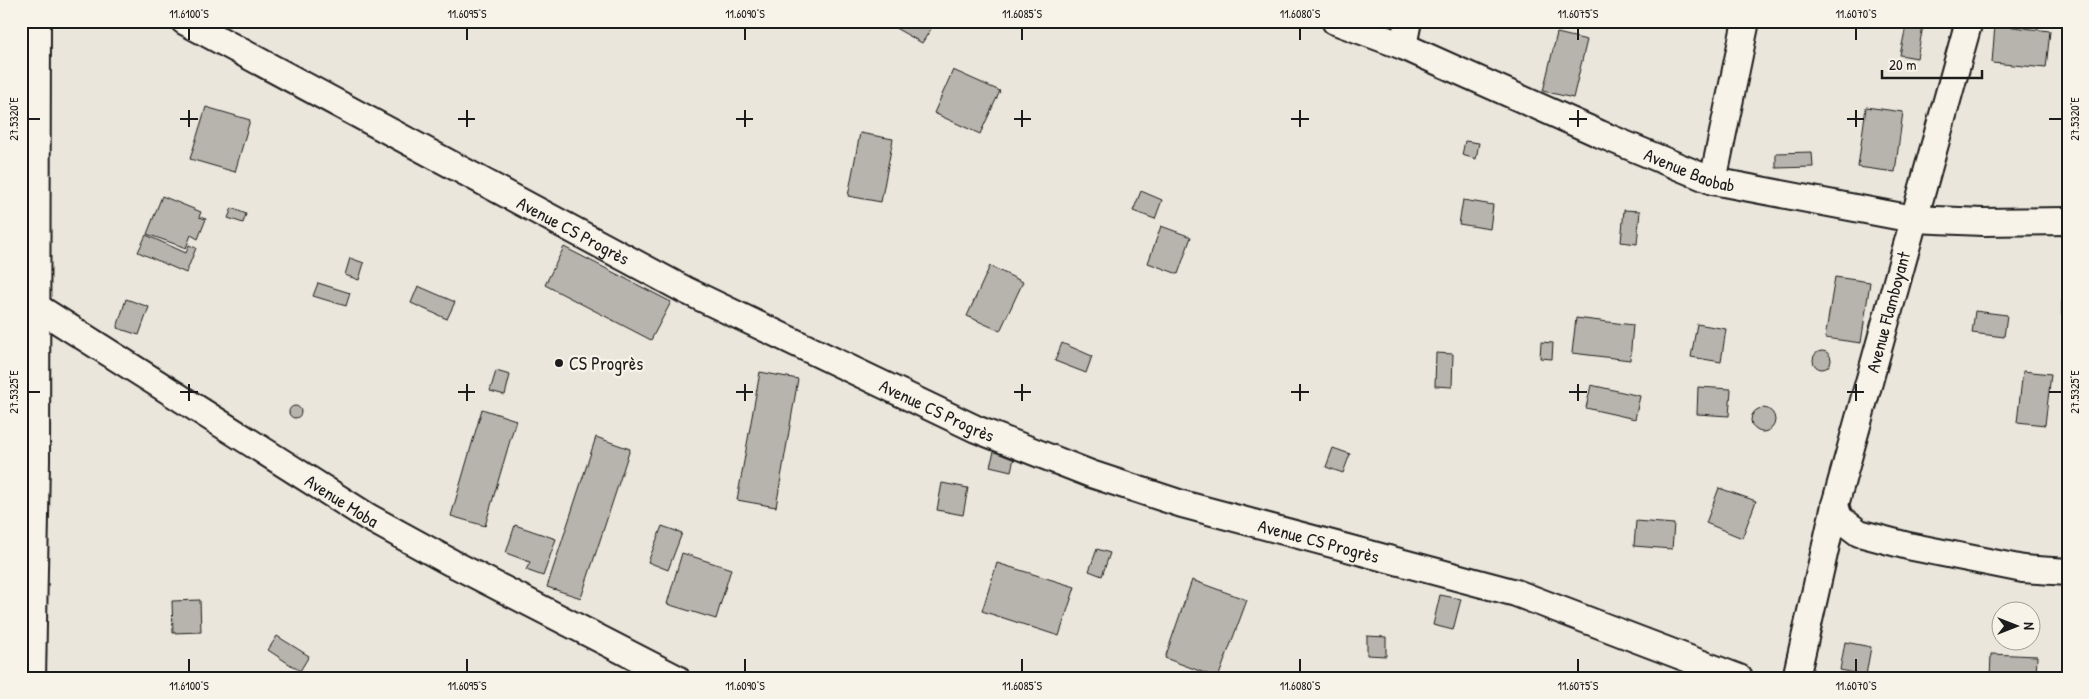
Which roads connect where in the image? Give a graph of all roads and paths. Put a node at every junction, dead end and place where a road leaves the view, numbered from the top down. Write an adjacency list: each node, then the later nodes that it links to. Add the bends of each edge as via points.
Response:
1 (37, 21): 10 (street)
2 (184, 21): 16 (street, Avenue CS Progrès, via 684,290 976,429 1091,474 1182,504 1516,593)
3 (1335, 21): 6 (street, Avenue Baobab)
4 (1746, 21): 7 (street)
5 (1969, 21): 8 (street, Avenue Flamboyant)
6 (1406, 34): 7 (street, Avenue Baobab, via 1600,134)
7 (1714, 181): 8 (street, Avenue Baobab)
8 (1913, 219): 9 (street, Avenue Baobab); 12 (street, Avenue Flamboyant)
9 (2068, 222)
10 (29, 302): 11 (street); 15 (street, Avenue Moba, via 368,517)
11 (29, 461): 14 (street)
12 (1835, 505): 13 (street, via 1844,523 1867,535 2024,569); 17 (street, Avenue Flamboyant)
13 (2068, 572)
14 (32, 678)
15 (676, 678)
16 (1739, 678)
17 (1796, 678)

